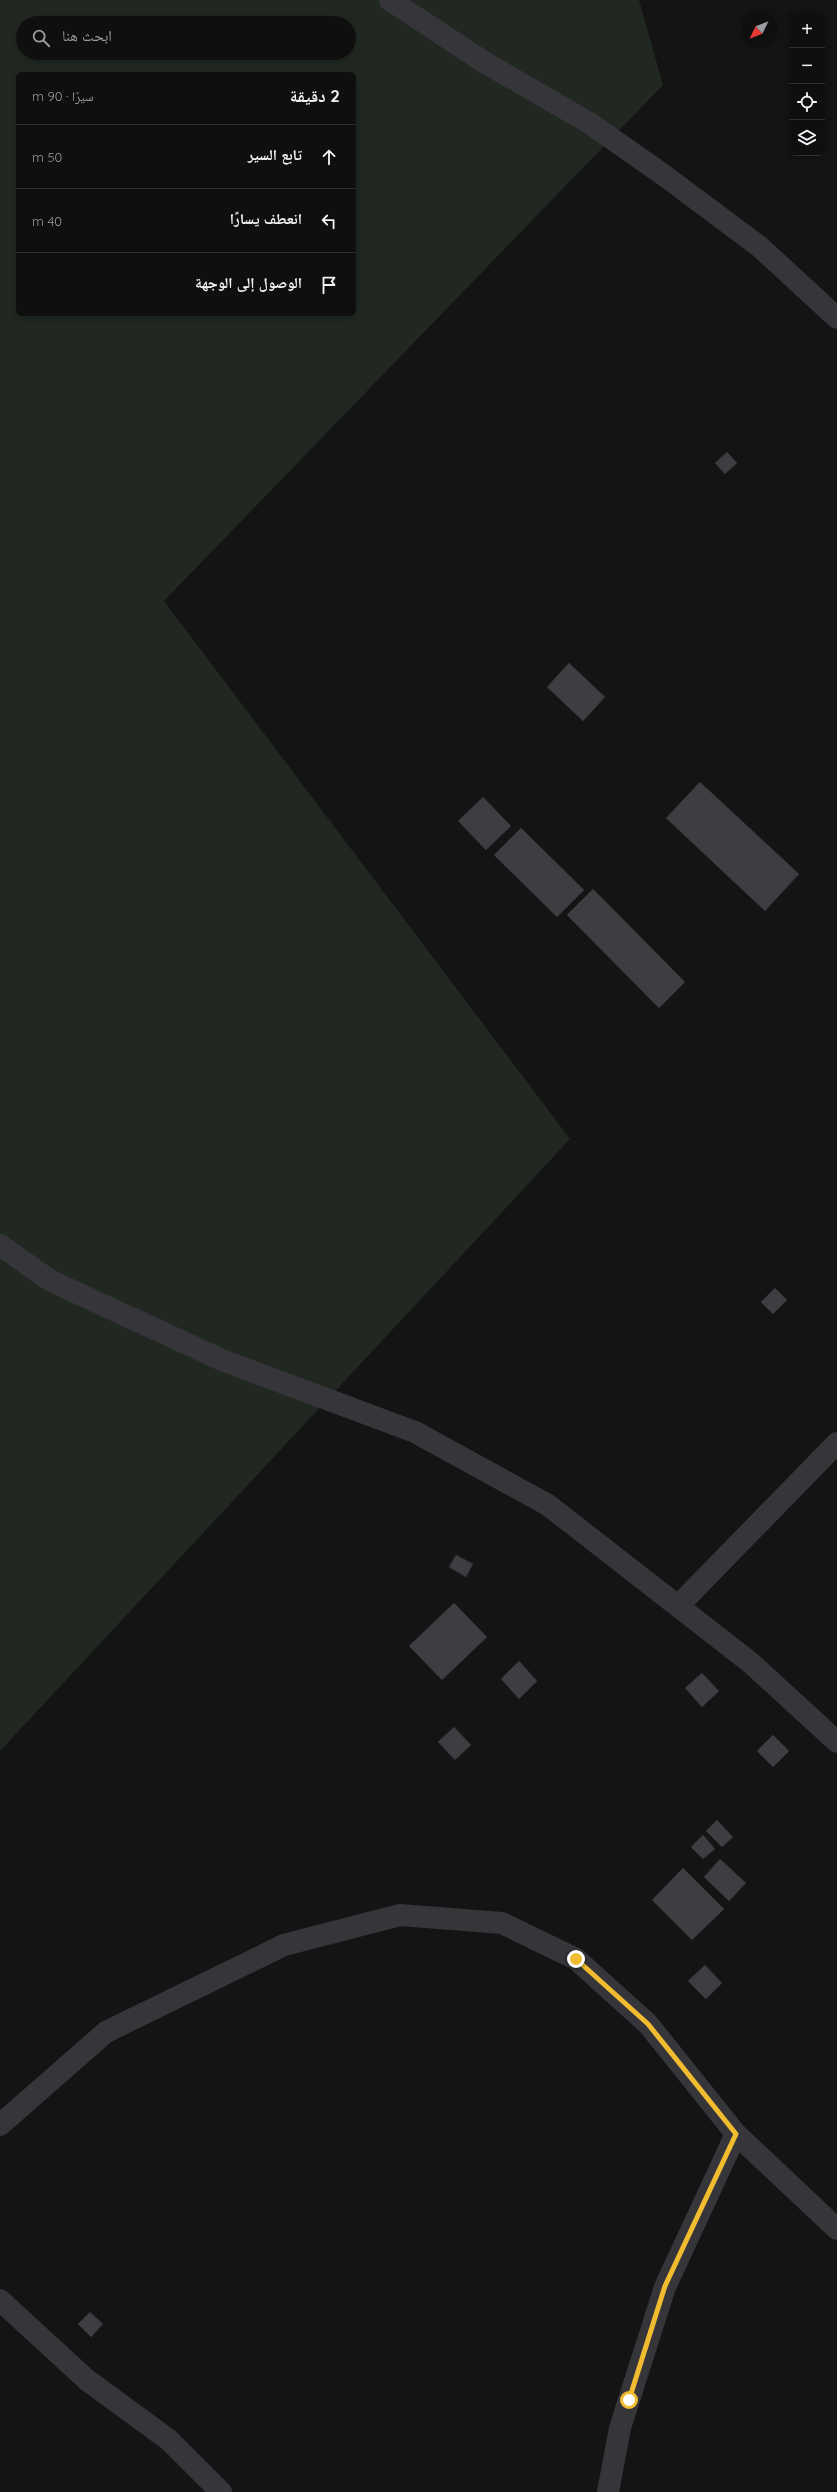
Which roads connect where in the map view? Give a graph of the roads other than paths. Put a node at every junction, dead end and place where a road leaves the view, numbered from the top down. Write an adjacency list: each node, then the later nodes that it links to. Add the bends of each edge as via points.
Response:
1 (390, 0): 2 (street, via 484,62 591,124 640,158 760,247)
2 (837, 318)
3 (0, 1245): 5 (street, via 51,1281 222,1360 415,1432 548,1506)
4 (837, 1443): 5 (street)
5 (678, 1606): 6 (street, via 751,1663)
6 (837, 1742)
7 (0, 2125): 8 (street, via 106,2032 284,1946 400,1915 502,1923 576,1959 648,2024)
8 (736, 2134): 9 (street); 12 (street, via 665,2286 620,2428)
9 (837, 2229)
10 (0, 2300): 11 (street, via 87,2380 168,2440)
11 (221, 2492)
12 (609, 2492)

